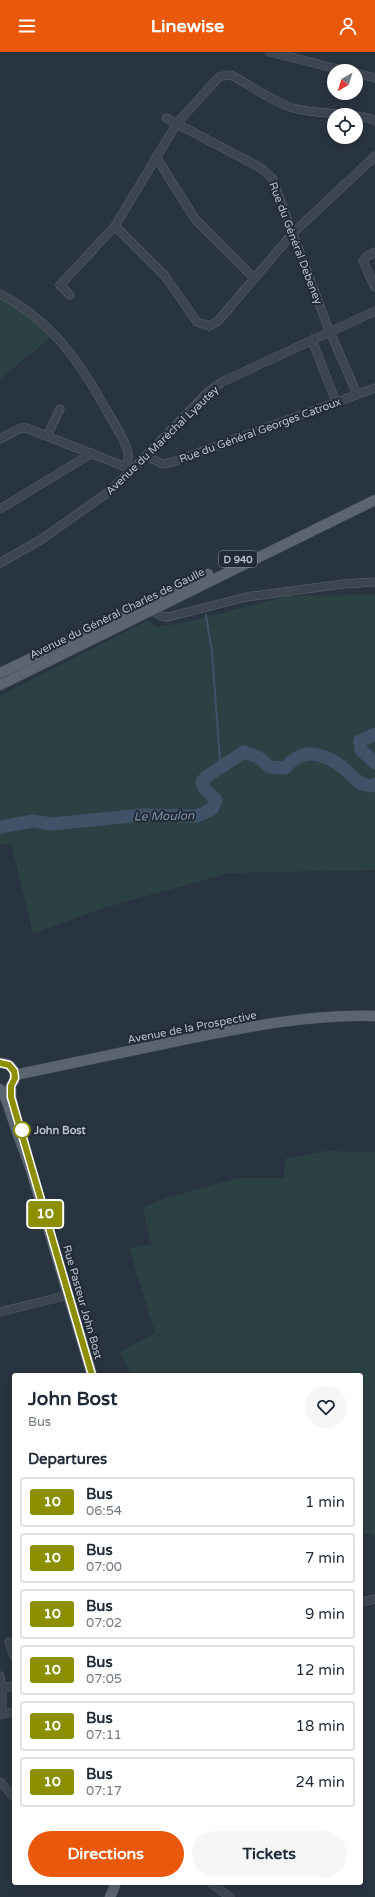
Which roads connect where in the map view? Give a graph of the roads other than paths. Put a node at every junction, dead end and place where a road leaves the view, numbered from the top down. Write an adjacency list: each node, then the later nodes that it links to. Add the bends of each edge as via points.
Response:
1 (270, 52): 2 (street)
2 (327, 66)
3 (363, 75): 4 (street)
4 (375, 78)
5 (327, 113): 9 (street, via 292,108 227,75 216,80)
6 (363, 117): 8 (street)
7 (166, 118): 9 (street, Rue du Général Debeney)
8 (375, 121)
9 (177, 123): 11 (street); 13 (street, Rue du Général Debeney, via 268,173 276,185)
10 (375, 156): 13 (street)
11 (156, 157): 12 (street); 15 (street, via 194,219)
12 (115, 226): 15 (street, via 165,276 193,318 202,325 209,326 218,321); 18 (street, via 60,285)
13 (293, 233): 15 (street); 20 (street, Rue du Général Debeney)
14 (375, 252): 16 (street, via 363,261)
15 (254, 278)
16 (375, 287)
17 (0, 294): 30 (street, via 31,312 55,334 76,359 93,385 129,453)
18 (70, 295)
19 (375, 311): 20 (street, Avenue du Maréchal Lyautey)
20 (330, 331): 21 (street, Avenue du Maréchal Lyautey); 23 (street, Rue du Général Debeney)
21 (312, 340): 24 (street); 29 (street, Avenue du Maréchal Lyautey, via 222,382 208,392)
22 (375, 388): 23 (street, Rue du Général Georges Catroux)
23 (358, 394): 24 (street, Rue du Général Georges Catroux)
24 (336, 402): 29 (street, Rue du Général Georges Catroux, via 172,462 163,464)
25 (60, 409): 26 (street)
26 (47, 436): 27 (street, via 20,428); 28 (street)
27 (0, 439)
28 (92, 454): 30 (street); 33 (street)
29 (146, 456): 30 (street, Avenue du Maréchal Lyautey)
30 (130, 468): 34 (street, Avenue du Maréchal Lyautey, via 107,493 42,539)
31 (375, 493): 36 (main road, Avenue du Général Charles de Gaulle / D 940)
32 (375, 500): 36 (main road, Avenue du Général Charles de Gaulle / D 940)
33 (0, 509)
34 (0, 563)
35 (375, 582): 36 (street, via 288,590 246,597 168,617 162,617)
36 (149, 606): 37 (main road, Avenue du Général Charles de Gaulle / D 940); 38 (main road, Avenue du Général Charles de Gaulle / D 940)
37 (0, 673)
38 (0, 685)
39 (375, 1016): 41 (main road, Avenue de la Prospective, via 316,1017 276,1023)
40 (1, 1061): 41 (main road, via 12,1068)
41 (15, 1075): 42 (main road)
42 (11, 1086): 43 (main road); 44 (main road, Rue Pasteur John Bost, via 11,1097)
43 (0, 1089): 44 (main road, Rue Pasteur John Bost)
44 (30, 1166): 45 (main road, Rue Pasteur John Bost)
45 (69, 1295): 46 (street); 47 (main road, Rue Pasteur John Bost)
46 (0, 1312)
47 (91, 1373)
48 (375, 1599): 49 (street)
49 (363, 1602)
50 (9, 1642): 51 (street)
51 (12, 1650)
52 (0, 1676): 54 (street)
53 (12, 1686): 54 (street)
54 (2, 1688): 56 (street)
55 (12, 1712): 56 (street)
56 (1, 1714)
57 (0, 1782): 58 (street)
58 (12, 1795)
59 (115, 1885): 61 (main road)
60 (214, 1885): 62 (street)
61 (110, 1897)
62 (230, 1897)

